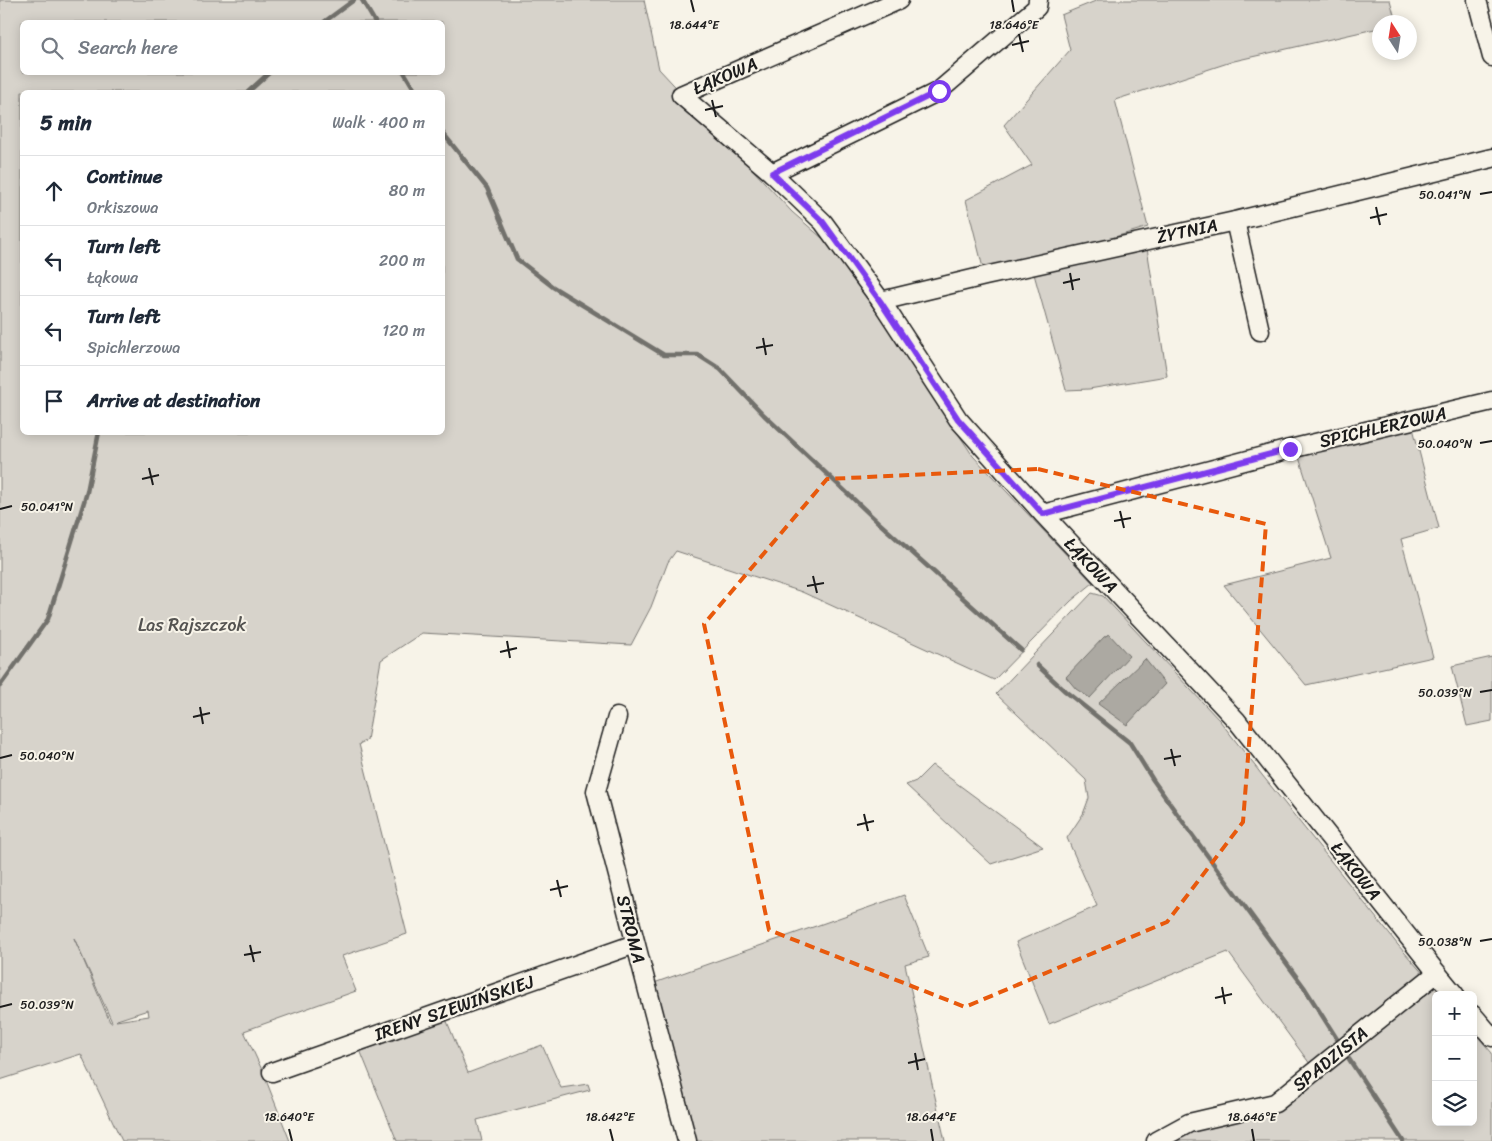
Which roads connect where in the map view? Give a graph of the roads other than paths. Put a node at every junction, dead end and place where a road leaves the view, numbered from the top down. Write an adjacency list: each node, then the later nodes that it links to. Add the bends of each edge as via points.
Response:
1 (899, 0): 6 (street, ŁĄKOWA, via 681,95)
2 (1038, 0): 6 (street, via 1037,7 939,91)
3 (1477, 0): 4 (street)
4 (1492, 57)
5 (1492, 158): 7 (street, ŻYTNIA)
6 (772, 173): 8 (street, ŁĄKOWA, via 823,222)
7 (1235, 221): 8 (street, ŻYTNIA); 9 (street)
8 (880, 301): 11 (street, ŁĄKOWA, via 958,419)
9 (1260, 331)
10 (1492, 401): 11 (street, SPICHLERZOWA, via 1290,449)
11 (1043, 514): 14 (street, ŁĄKOWA, via 1237,721)
12 (617, 717): 13 (street, STROMA, via 596,791)
13 (635, 944): 18 (street, IRENY SZEWIŃSKIEJ); 19 (street, STROMA)
14 (1437, 974): 15 (street, ŁĄKOWA); 20 (street, SPADZISTA, via 1275,1104 1189,1123)
15 (1452, 991)
16 (1477, 1020): 17 (street)
17 (1492, 1037)
18 (272, 1072)
19 (687, 1141)
20 (1156, 1141)

